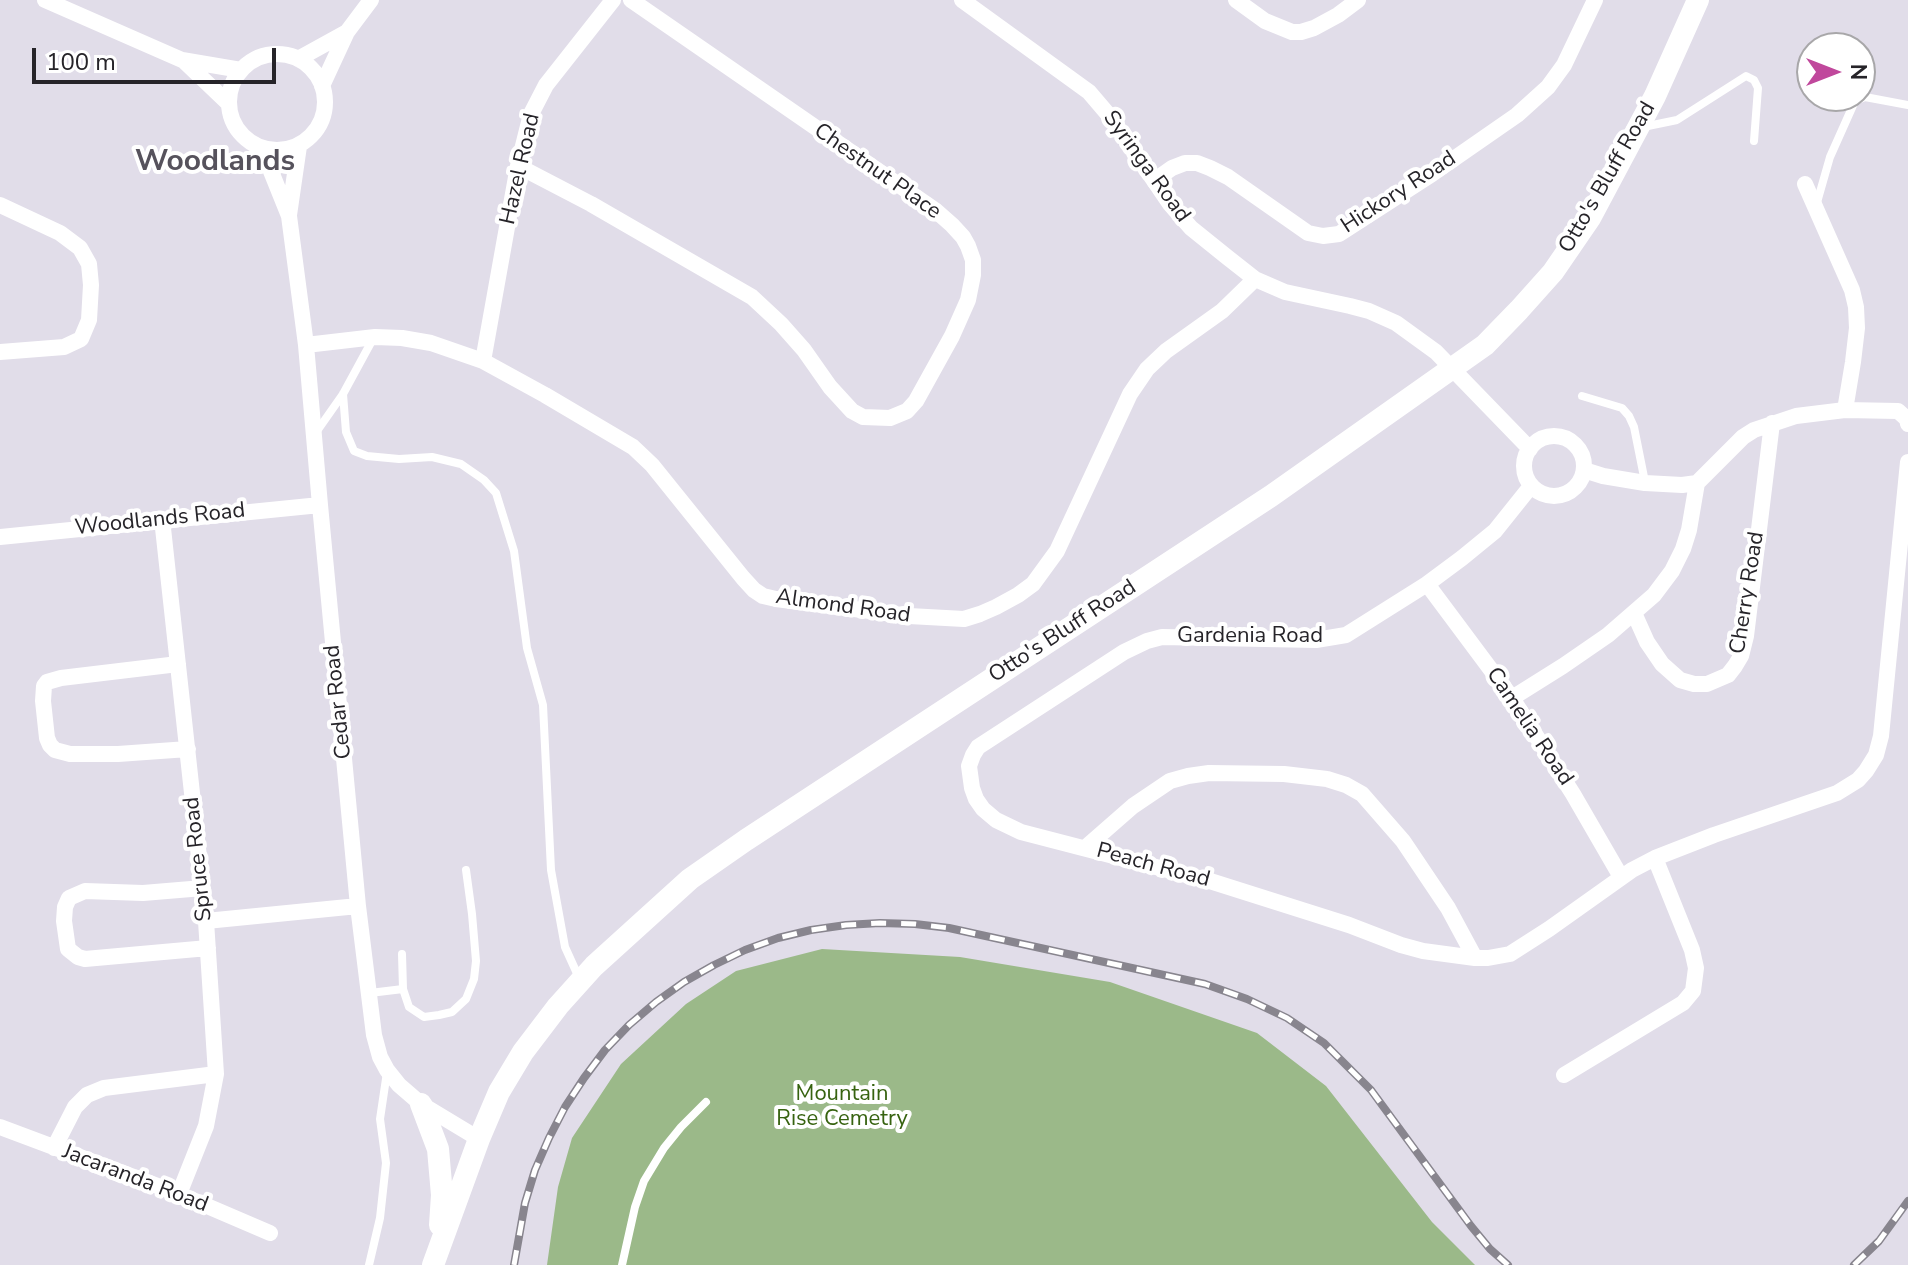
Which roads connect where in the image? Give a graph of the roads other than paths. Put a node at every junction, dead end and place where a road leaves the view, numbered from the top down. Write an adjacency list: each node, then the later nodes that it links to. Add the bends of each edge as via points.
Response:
1 (371, 0): 10 (street)
2 (613, 0): 21 (street, Hazel Road, via 536,100)
3 (631, 0): 21 (street, Chestnut Place, via 935,210 963,237 973,260 968,300 916,401 890,418 852,411 804,350 752,297)
4 (962, 0): 22 (street, Syringa Road, via 1089,92)
5 (1236, 0): 6 (street, via 1292,32 1314,28)
6 (1358, 0)
7 (1595, 0): 22 (street, Hickory Road, via 1548,87 1517,115 1339,234 1308,233 1228,177 1197,163 1172,168)
8 (1698, 0): 17 (main road, Otto's Bluff Road)
9 (55, 2): 12 (street)
10 (347, 32): 11 (street); 14 (street)
11 (298, 59): 13 (street, via 268,54); 14 (street)
12 (182, 60): 13 (street); 15 (street)
13 (241, 70): 15 (street)
14 (322, 86): 19 (street, via 322,121)
15 (228, 103): 20 (street, via 232,123 244,139)
16 (1908, 105): 25 (lane, via 1865,97 1855,101 1830,157)
17 (1639, 128): 18 (lane, via 1677,120 1746,76 1758,88); 32 (main road, Otto's Bluff Road, via 1590,218 1553,272 1485,345)
18 (1754, 141)
19 (299, 146): 20 (street); 26 (street, Cedar Road)
20 (262, 149): 26 (street, Cedar Road)
21 (518, 166): 31 (street, Hazel Road)
22 (1155, 180): 27 (street, Syringa Road, via 1191,228)
23 (1805, 184): 25 (street)
24 (0, 205): 30 (street, via 80,248 89,264 91,285 89,320 81,339 64,347)
25 (1816, 209): 35 (street, via 1856,307)
26 (289, 216): 29 (street, Cedar Road)
27 (1255, 279): 31 (street, Almond Road, via 1147,369 1130,394 1057,551 1033,584 964,619 763,596 633,447); 32 (street, Syringa Road, via 1396,323)
28 (375, 337): 29 (street, Almond Road); 31 (street, Almond Road, via 431,343); 33 (lane)
29 (306, 345): 38 (street, Cedar Road)
30 (0, 352)
31 (483, 361)
32 (1452, 370): 39 (street, Syringa Road); 63 (main road, Otto's Bluff Road, via 1271,496 735,847 690,879)
33 (343, 394): 38 (lane); 63 (lane, via 346,432 354,451 461,464 496,493 514,551 527,648 543,705 551,870 565,947)
34 (1582, 396): 42 (lane, via 1622,408 1629,416)
35 (1845, 410): 36 (street); 37 (street, via 1898,411)
36 (1772, 423): 43 (street, via 1743,437); 49 (street, Cherry Road, via 1748,621 1735,666 1707,684 1680,680 1662,664)
37 (1908, 424)
38 (314, 435): 45 (street, Cedar Road)
39 (1530, 449): 41 (street, via 1546,438 1565,439 1580,451); 44 (street, via 1525,470)
40 (1908, 462): 54 (street, Peach Road, via 1881,736 1866,771 1837,793)
41 (1584, 470): 42 (street); 44 (street, via 1567,494 1548,496)
42 (1645, 483): 43 (street)
43 (1697, 483): 49 (street, via 1683,549 1654,595)
44 (1531, 486): 48 (street, Gardenia Road, via 1495,531)
45 (320, 505): 46 (street, Woodlands Road); 58 (street, Cedar Road)
46 (162, 519): 47 (street, Woodlands Road); 50 (street, Spruce Road)
47 (0, 537)
48 (1427, 584): 51 (street, Camelia Road); 53 (street, Gardenia Road, via 1346,635 1316,640 1185,636 1147,641 978,747 969,766 983,809 1021,832)
49 (1634, 613): 51 (street)
50 (178, 664): 52 (street, Spruce Road); 52 (street, via 47,682 47,738 55,750 70,754)
51 (1512, 698): 56 (street, Camelia Road)
52 (188, 749): 57 (street, Spruce Road)
53 (1085, 848): 62 (street, Peach Road, via 1286,904 1401,945); 62 (street, Peach Road, via 1170,781 1209,773 1327,779 1362,794 1403,841)
54 (1655, 858): 56 (street, Peach Road); 68 (street, via 1692,950 1693,991 1683,1003)
55 (466, 870): 64 (lane, via 476,961 466,999 452,1012 424,1017 409,1007)
56 (1621, 877): 62 (street, Peach Road, via 1510,954)
57 (203, 888): 59 (street, Spruce Road); 60 (street, via 85,891 69,898 64,921 68,949 85,959)
58 (358, 906): 59 (street); 65 (street, Cedar Road)
59 (206, 921): 60 (street, Spruce Road)
60 (208, 948): 67 (street, Spruce Road)
61 (402, 954): 64 (lane)
62 (1475, 958)
63 (580, 981): 72 (main road, Otto's Bluff Road, via 523,1052)
64 (403, 989): 65 (lane)
65 (369, 993): 66 (street, Cedar Road, via 374,1035)
66 (387, 1070): 70 (street, Cedar Road); 77 (lane, via 380,1119 386,1163)
67 (216, 1074): 73 (street, via 104,1088 87,1095); 74 (street, Spruce Road, via 206,1126)
68 (1564, 1075)
69 (706, 1102): 78 (lane, via 664,1148 644,1181)
70 (421, 1104): 72 (street, Cedar Road); 76 (main road, via 438,1149 441,1176)
71 (0, 1127): 73 (street, Jacaranda Road)
72 (479, 1139): 76 (main road, Otto's Bluff Road)
73 (54, 1148): 74 (street, Jacaranda Road)
74 (179, 1194): 75 (street, Jacaranda Road)
75 (270, 1233)
76 (436, 1257)
77 (369, 1265)
78 (622, 1265)

